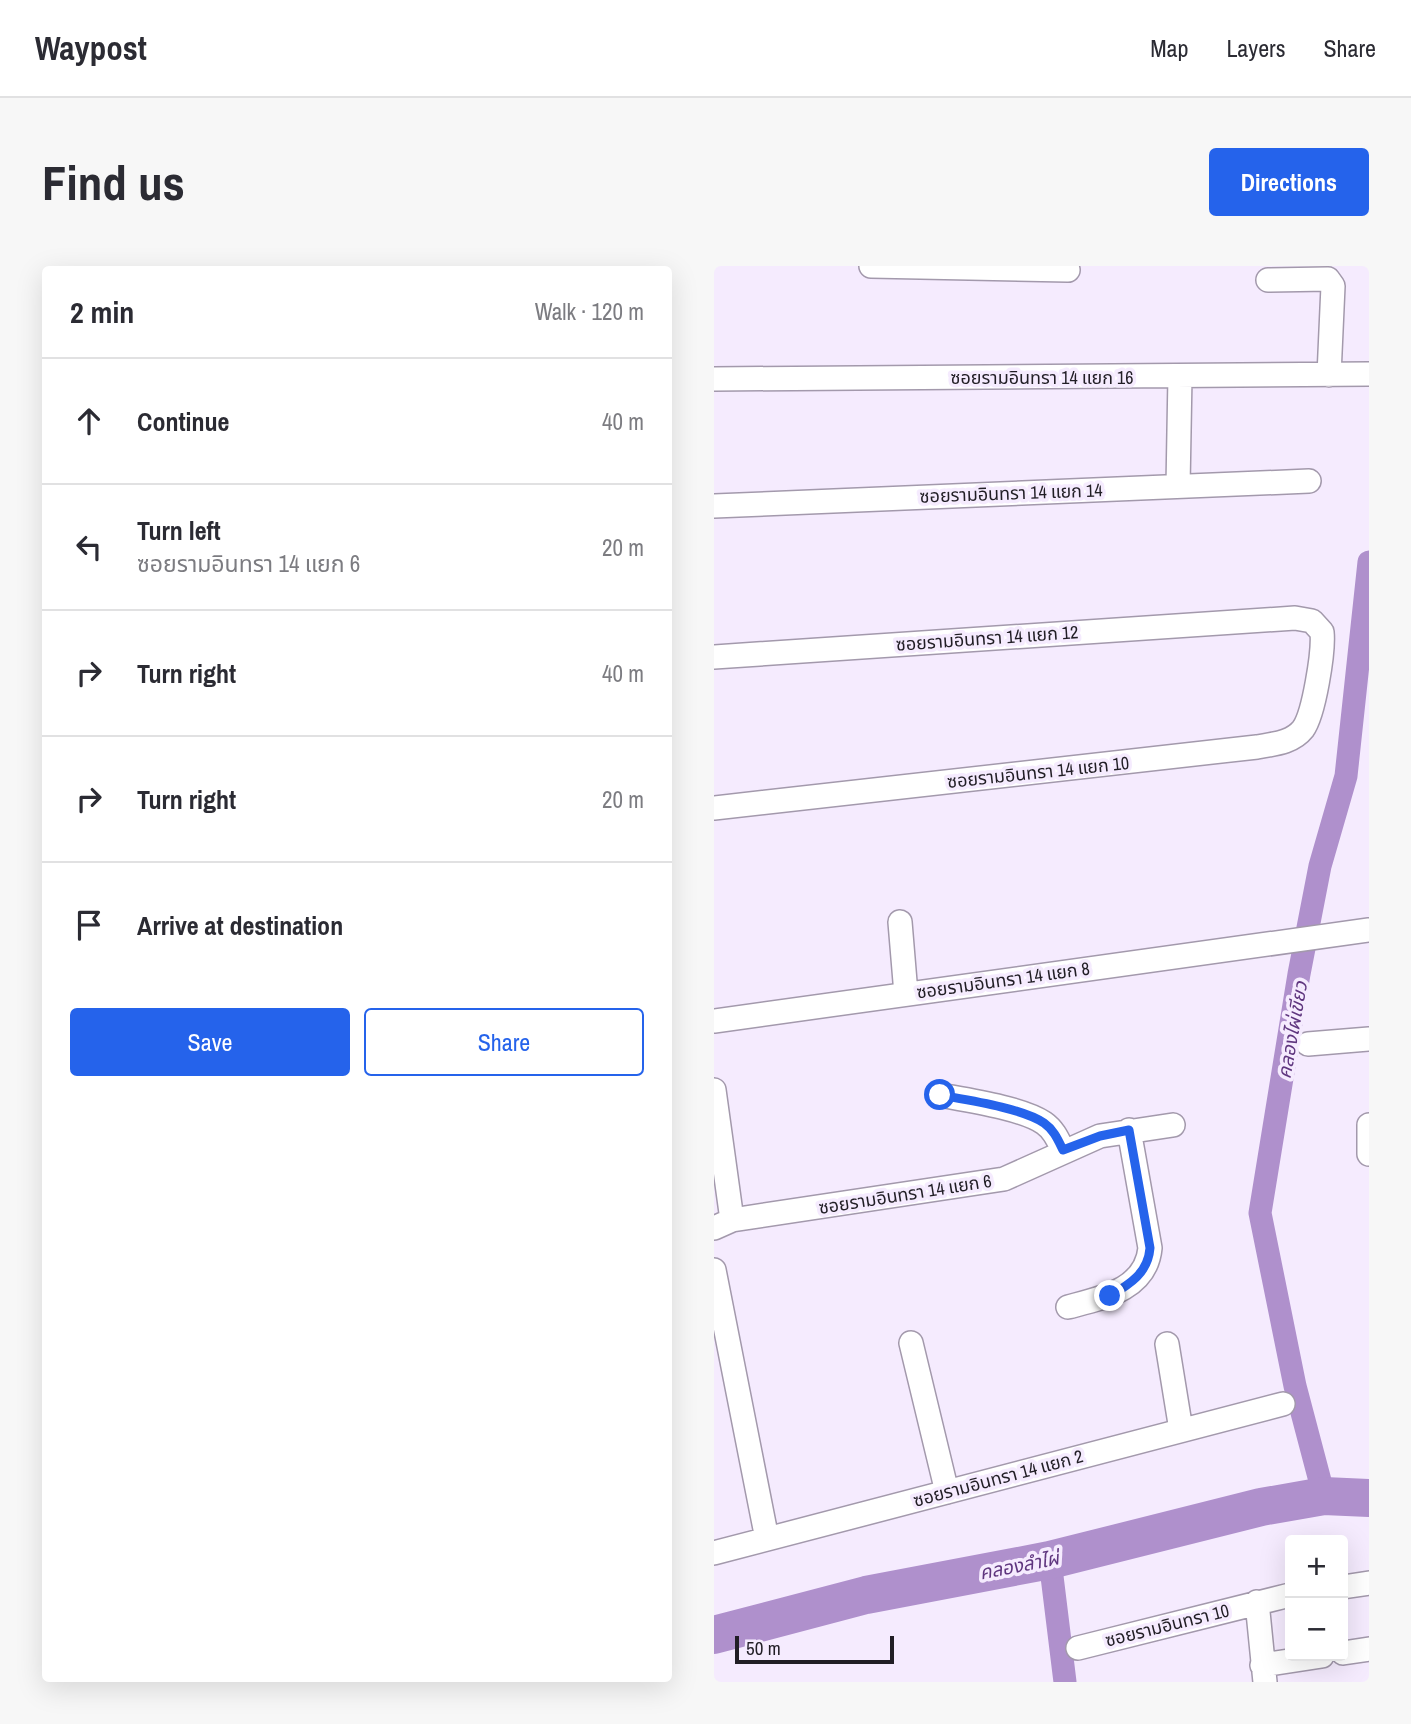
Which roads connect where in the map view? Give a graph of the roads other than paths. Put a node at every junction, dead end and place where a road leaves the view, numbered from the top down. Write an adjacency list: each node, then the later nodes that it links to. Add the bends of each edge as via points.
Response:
1 (871, 266): 2 (street)
2 (1068, 270)
3 (1268, 280): 5 (street, via 1331,282)
4 (1369, 374): 5 (street, ซอยรามอินทรา 14 แยก 16)
5 (1329, 375): 6 (street, ซอยรามอินทรา 14 แยก 16)
6 (1180, 376): 7 (street, ซอยรามอินทรา 14 แยก 16); 9 (street)
7 (714, 379)
8 (1309, 481): 9 (street, ซอยรามอินทรา 14 แยก 14)
9 (1178, 486): 10 (street, ซอยรามอินทรา 14 แยก 14)
10 (714, 506)
11 (714, 657): 12 (street, ซอยรามอินทรา 14 แยก 12, via 1295,618 1312,621 1322,632)
12 (1317, 677): 13 (street, ซอยรามอินทรา 14 แยก 10, via 1303,730 1287,741)
13 (714, 808)
14 (900, 922): 16 (street)
15 (1369, 930): 16 (street, ซอยรามอินทรา 14 แยก 8)
16 (906, 994): 17 (street, ซอยรามอินทรา 14 แยก 8)
17 (714, 1021)
18 (1369, 1039): 19 (street)
19 (1308, 1044)
20 (714, 1090): 27 (street)
21 (940, 1095): 25 (street, via 1034,1118 1056,1135)
22 (1173, 1125): 24 (street, ซอยรามอินทรา 14 แยก 6)
23 (1369, 1125): 26 (street)
24 (1129, 1130): 25 (street, ซอยรามอินทรา 14 แยก 6); 29 (street, via 1149,1260 1128,1286)
25 (1063, 1150): 27 (street, ซอยรามอินทรา 14 แยก 6, via 1004,1179)
26 (1369, 1154)
27 (723, 1224)
28 (714, 1270): 35 (street)
29 (1068, 1307)
30 (911, 1343): 34 (street)
31 (1167, 1344): 33 (street)
32 (1283, 1404): 33 (street, ซอยรามอินทรา 14 แยก 2)
33 (1181, 1430): 34 (street, ซอยรามอินทรา 14 แยก 2)
34 (947, 1492): 35 (street, ซอยรามอินทรา 14 แยก 2)
35 (767, 1539): 36 (street, ซอยรามอินทรา 14 แยก 2)
36 (714, 1553)
37 (1369, 1583): 38 (street)
38 (1348, 1586)
39 (1285, 1596): 40 (street, ซอยรามอินทรา 10)
40 (1257, 1602): 41 (street, ซอยรามอินทรา 10); 45 (street)
41 (1078, 1648)
42 (1369, 1649): 43 (street)
43 (1348, 1652)
44 (1305, 1661): 45 (street)
45 (1264, 1673)

